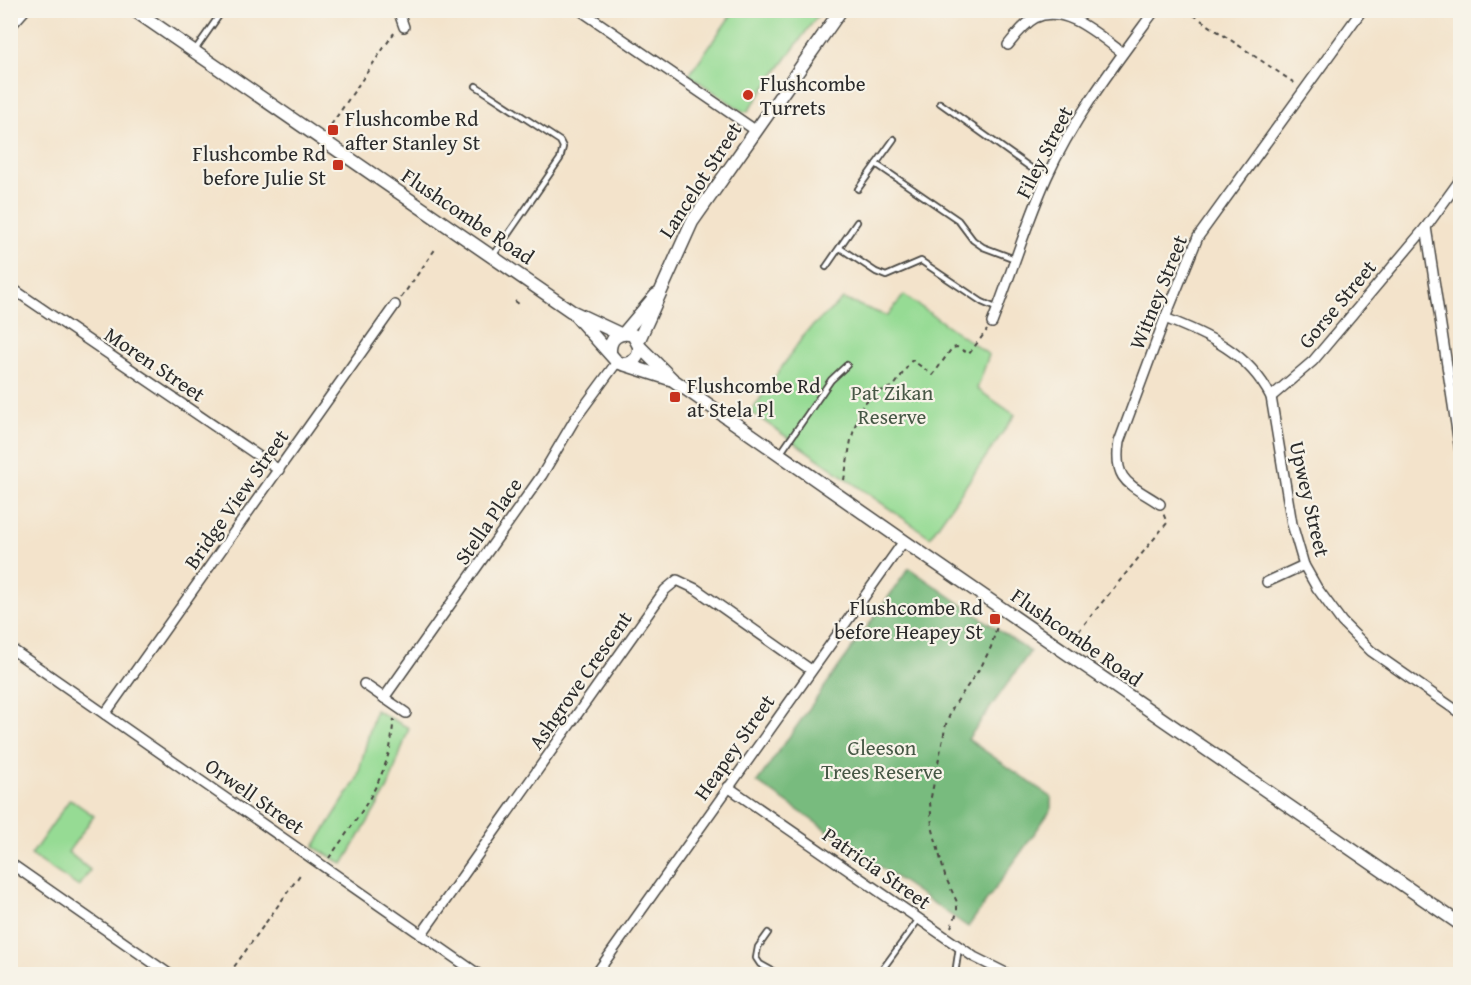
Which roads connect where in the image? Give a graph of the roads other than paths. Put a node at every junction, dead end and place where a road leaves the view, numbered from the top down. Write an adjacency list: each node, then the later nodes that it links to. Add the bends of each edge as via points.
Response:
1 (25, 10): 9 (street)
2 (134, 10): 12 (street, Flushcombe Road)
3 (223, 10): 12 (lane)
4 (398, 10): 10 (street)
5 (580, 10): 16 (street)
6 (841, 10): 16 (street, Lancelot Street)
7 (1155, 10): 13 (street, Filey Street)
8 (1362, 10): 33 (street, Witney Street, via 1198,237)
9 (10, 27)
10 (404, 27)
11 (1008, 45): 13 (street, via 1034,18 1057,15 1079,23)
12 (193, 52): 25 (street, Flushcombe Road)
13 (1123, 53): 19 (street, Filey Street, via 1080,116)
14 (476, 86): 25 (lane, via 560,141 563,147 560,159)
15 (940, 103): 19 (lane)
16 (755, 130): 29 (street, Lancelot Street, via 692,222)
17 (894, 139): 18 (lane)
18 (876, 164): 21 (lane); 26 (lane, via 958,220 983,247)
19 (1047, 177): 26 (street, Filey Street)
20 (1461, 180): 23 (street, Gorse Street)
21 (858, 189)
22 (857, 222): 24 (lane)
23 (1426, 227): 40 (street, Gorse Street, via 1313,361); 41 (street)
24 (840, 248): 27 (lane); 31 (lane, via 886,276 921,261)
25 (493, 256): 32 (street, Flushcombe Road)
26 (1016, 259): 31 (street, Filey Street)
27 (826, 267)
28 (10, 287): 43 (street, Moren Street)
29 (662, 287): 35 (street, Lancelot Street); 36 (street, Lancelot Street)
30 (395, 305): 43 (street, Bridge View Street)
31 (998, 309): 34 (street, Filey Street)
32 (572, 311): 35 (street, Flushcombe Road); 37 (street, Flushcombe Road)
33 (1165, 318): 40 (street, Upwey Street, via 1211,337 1245,362); 44 (street, Witney Street, via 1119,442 1117,459 1119,472 1129,484)
34 (992, 323)
35 (622, 334): 36 (street, via 633,336); 37 (street, via 610,343)
36 (639, 344): 37 (street, via 636,359); 39 (street, Flushcombe Road)
37 (617, 359): 39 (street, Flushcombe Road); 51 (street, Stella Place, via 542,475)
38 (847, 365): 42 (lane, via 831,380)
39 (673, 380): 42 (street, Flushcombe Road)
40 (1271, 397): 46 (street, Upwey Street, via 1292,524)
41 (1461, 451)
42 (780, 455): 45 (street, Flushcombe Road)
43 (279, 470): 54 (street, Bridge View Street)
44 (1160, 504)
45 (904, 541): 49 (street, Heapey Street); 58 (street, Flushcombe Road)
46 (1304, 565): 47 (street); 53 (street, Upwey Street, via 1342,622 1371,651)
47 (1267, 582)
48 (10, 648): 54 (street, Orwell Street)
49 (811, 670): 55 (street, Heapey Street); 60 (street, Ashgrove Crescent, via 696,589 677,580 665,590)
50 (364, 684): 51 (street)
51 (384, 698): 52 (street)
52 (406, 713)
53 (1461, 713)
54 (105, 714): 60 (street, Orwell Street)
55 (728, 787): 57 (street, Patricia Street); 64 (street, Heapey Street)
56 (10, 863): 62 (street)
57 (919, 919): 61 (street, Patricia Street); 66 (lane)
58 (1461, 924)
59 (768, 933): 65 (lane, via 756,958)
60 (421, 935): 63 (street, Orwell Street)
61 (959, 947): 67 (lane); 68 (street, Patricia Street)
62 (169, 975)
63 (478, 975)
64 (596, 975)
65 (778, 975)
66 (879, 975)
67 (955, 975)
68 (1008, 975)

